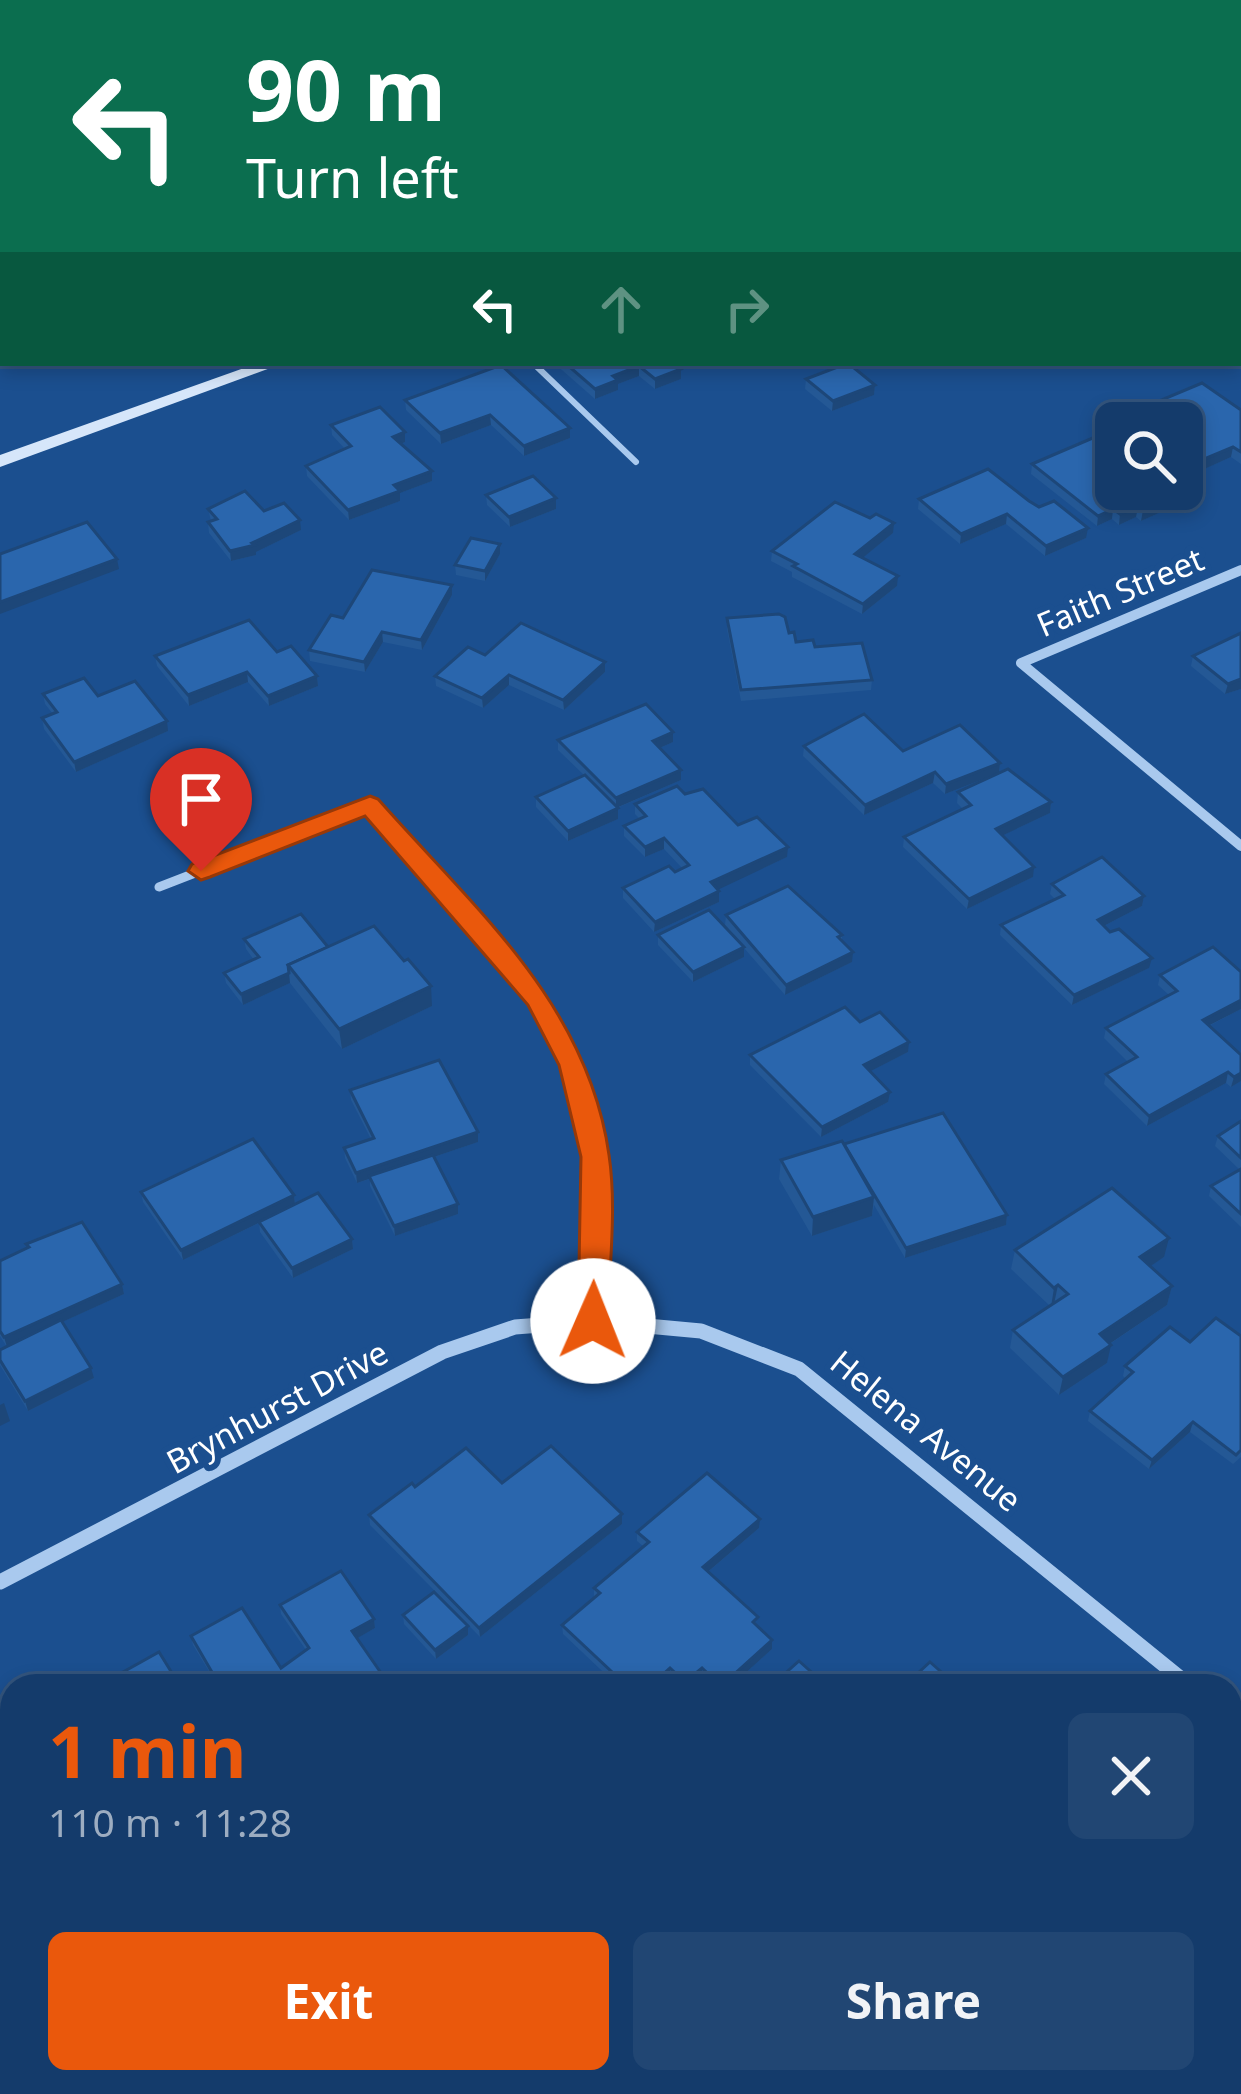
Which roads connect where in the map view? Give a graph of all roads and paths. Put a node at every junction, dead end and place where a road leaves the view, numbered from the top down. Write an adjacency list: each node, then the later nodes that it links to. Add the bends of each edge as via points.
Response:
1 (267, 366): 3 (main road)
2 (536, 366): 4 (lane)
3 (0, 461)
4 (636, 462)
5 (1241, 570): 7 (street, Faith Street, via 1021,663)
6 (370, 805): 8 (lane); 9 (street, via 539,999 573,1065 596,1157)
7 (1241, 846)
8 (158, 887)
9 (593, 1321): 10 (street, Brynhurst Drive, via 515,1328 442,1352); 11 (street, Helena Avenue, via 701,1331 800,1369)
10 (0, 1582)
11 (1175, 1674)

